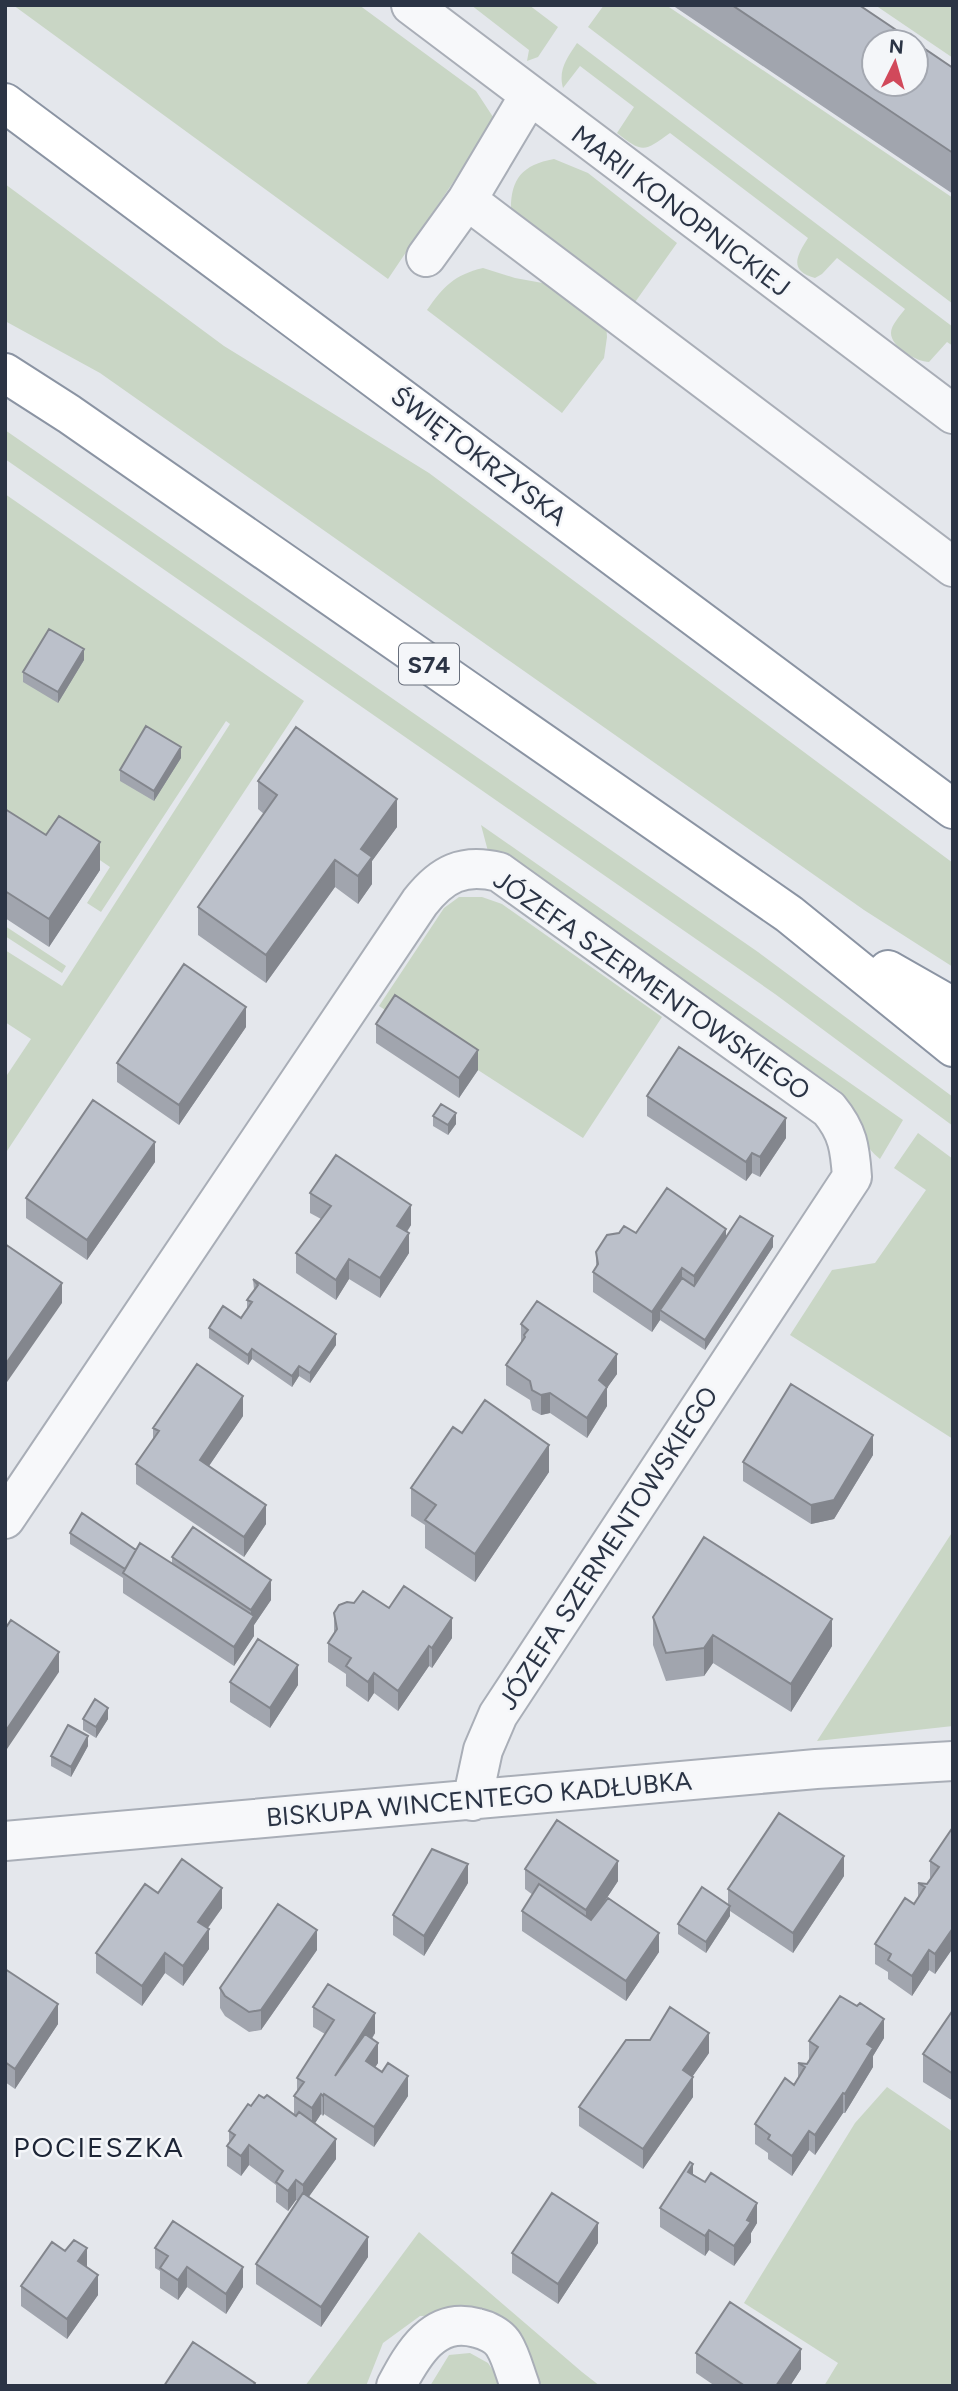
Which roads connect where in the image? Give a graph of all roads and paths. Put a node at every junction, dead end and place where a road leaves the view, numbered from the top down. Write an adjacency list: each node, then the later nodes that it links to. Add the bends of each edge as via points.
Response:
1 (411, 5): 2 (street, MARII KONOPNICKIEJ)
2 (529, 96): 4 (street); 7 (street, MARII KONOPNICKIEJ)
3 (5, 103): 9 (highway, ŚWIĘTOKRZYSKA)
4 (467, 200): 5 (street); 8 (street)
5 (426, 257)
6 (5, 373): 10 (highway, S74)
7 (953, 414)
8 (953, 567)
9 (953, 808)
10 (789, 914): 11 (highway, S74); 12 (highway)
11 (953, 1007)
12 (953, 1047)
13 (5, 1519): 15 (street, JÓZEFA SZERMENTOWSKIEGO, via 420,902 445,877 464,869 499,872 829,1108 847,1137 852,1177 498,1715 483,1750)
14 (953, 1761): 15 (street, BISKUPA WINCENTEGO KADŁUBKA)
15 (472, 1801): 16 (street, BISKUPA WINCENTEGO KADŁUBKA)
16 (5, 1841)
17 (396, 2386): 18 (street, via 418,2347 443,2330 466,2325 486,2330 504,2343)
18 (520, 2386)

